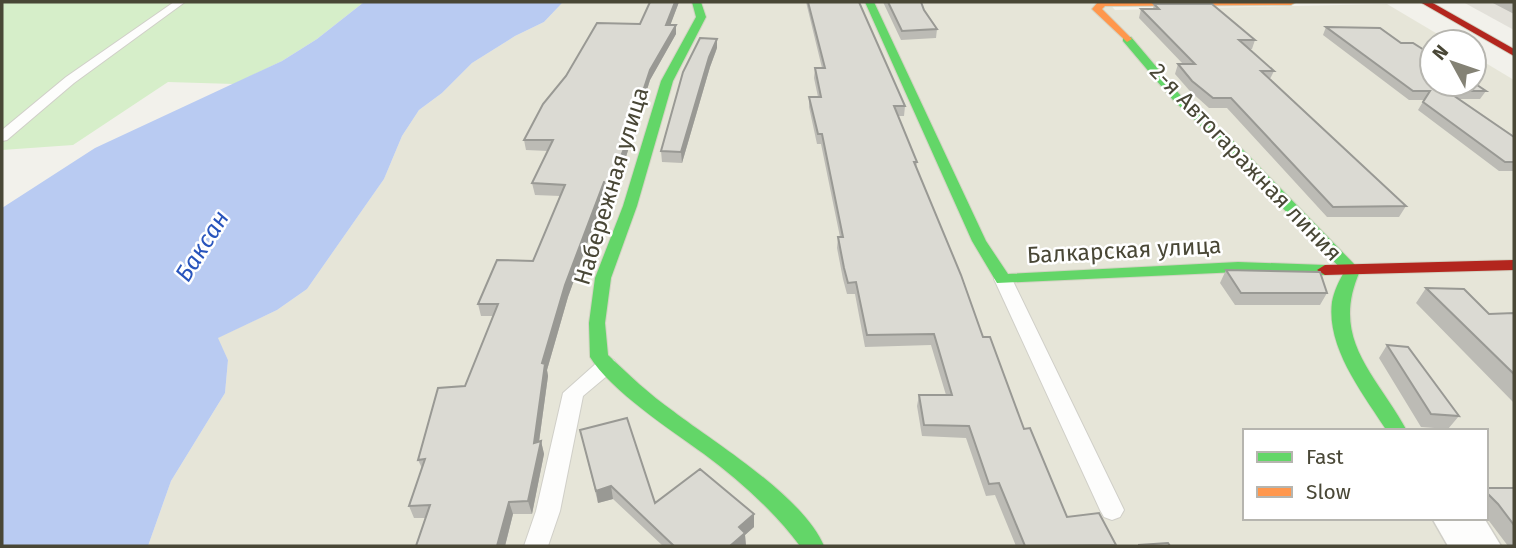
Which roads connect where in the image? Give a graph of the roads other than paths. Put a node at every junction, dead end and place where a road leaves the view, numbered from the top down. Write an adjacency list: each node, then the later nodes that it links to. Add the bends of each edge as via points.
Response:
1 (180, 2): 7 (lane, via 70,80)
2 (697, 2): 11 (street, Набережная улица, via 701,17 667,81 603,278 597,323 599,358)
3 (869, 2): 10 (street, Балкарская улица, via 979,241)
4 (1291, 2): 9 (street, 2-я Автогаражная линия, via 1117,2 1102,3 1097,9 1177,98 1235,149)
5 (1425, 2): 6 (street)
6 (1514, 53)
7 (2, 137)
8 (1514, 265): 9 (street, Балкарская улица)
9 (1352, 271): 10 (street, Балкарская улица, via 1238,267); 12 (street, 2-я Автогаражная линия, via 1340,306 1344,331)
10 (1003, 279): 13 (lane)
11 (607, 365): 15 (lane, via 573,393); 16 (street, via 651,405 765,486 793,515)
12 (1397, 429)
13 (1112, 510)
14 (1457, 520): 17 (street)
15 (536, 546)
16 (813, 546)
17 (1476, 546)

